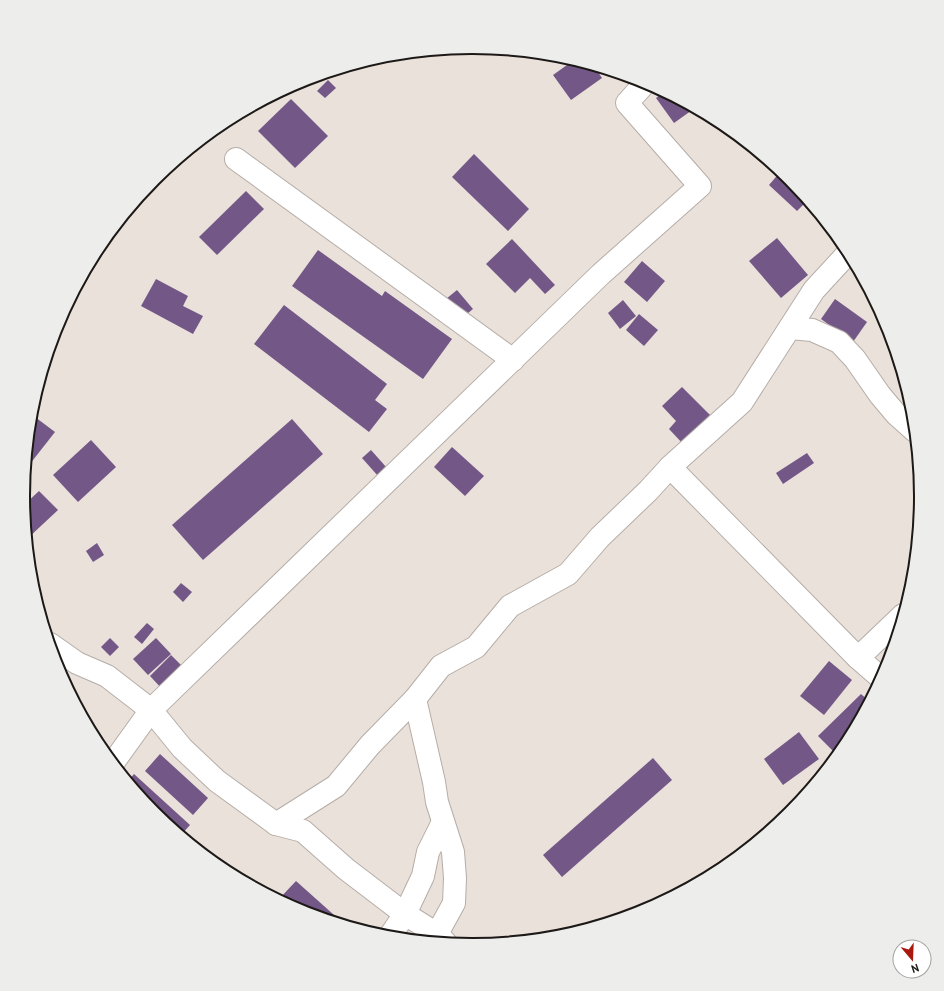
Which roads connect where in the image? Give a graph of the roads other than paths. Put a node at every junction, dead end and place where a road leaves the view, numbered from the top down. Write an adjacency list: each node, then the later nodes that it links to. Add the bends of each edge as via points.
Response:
1 (641, 87): 5 (street, via 627,103 700,186 601,274)
2 (236, 159): 5 (street)
3 (844, 257): 4 (street, via 814,290)
4 (790, 328): 6 (street, via 812,330 839,342 855,359 880,395); 7 (street, via 742,402)
5 (513, 360): 13 (street)
6 (908, 425)
7 (670, 467): 10 (street); 12 (street, via 600,537 568,574 510,606 476,647 441,666)
8 (896, 622): 10 (street)
9 (58, 649): 13 (street, via 77,663 107,676)
10 (858, 658): 11 (street)
11 (876, 674)
12 (415, 699): 15 (street); 16 (street, via 370,745 336,786)
13 (151, 710): 14 (street); 16 (street, via 182,748 216,781)
14 (116, 758)
15 (443, 822): 17 (street, via 428,852 423,876); 20 (street, via 453,852 455,878 454,903)
16 (276, 824): 17 (street, via 303,831 346,869)
17 (405, 914): 18 (street); 19 (street)
18 (394, 930)
19 (439, 937)
20 (441, 937)

